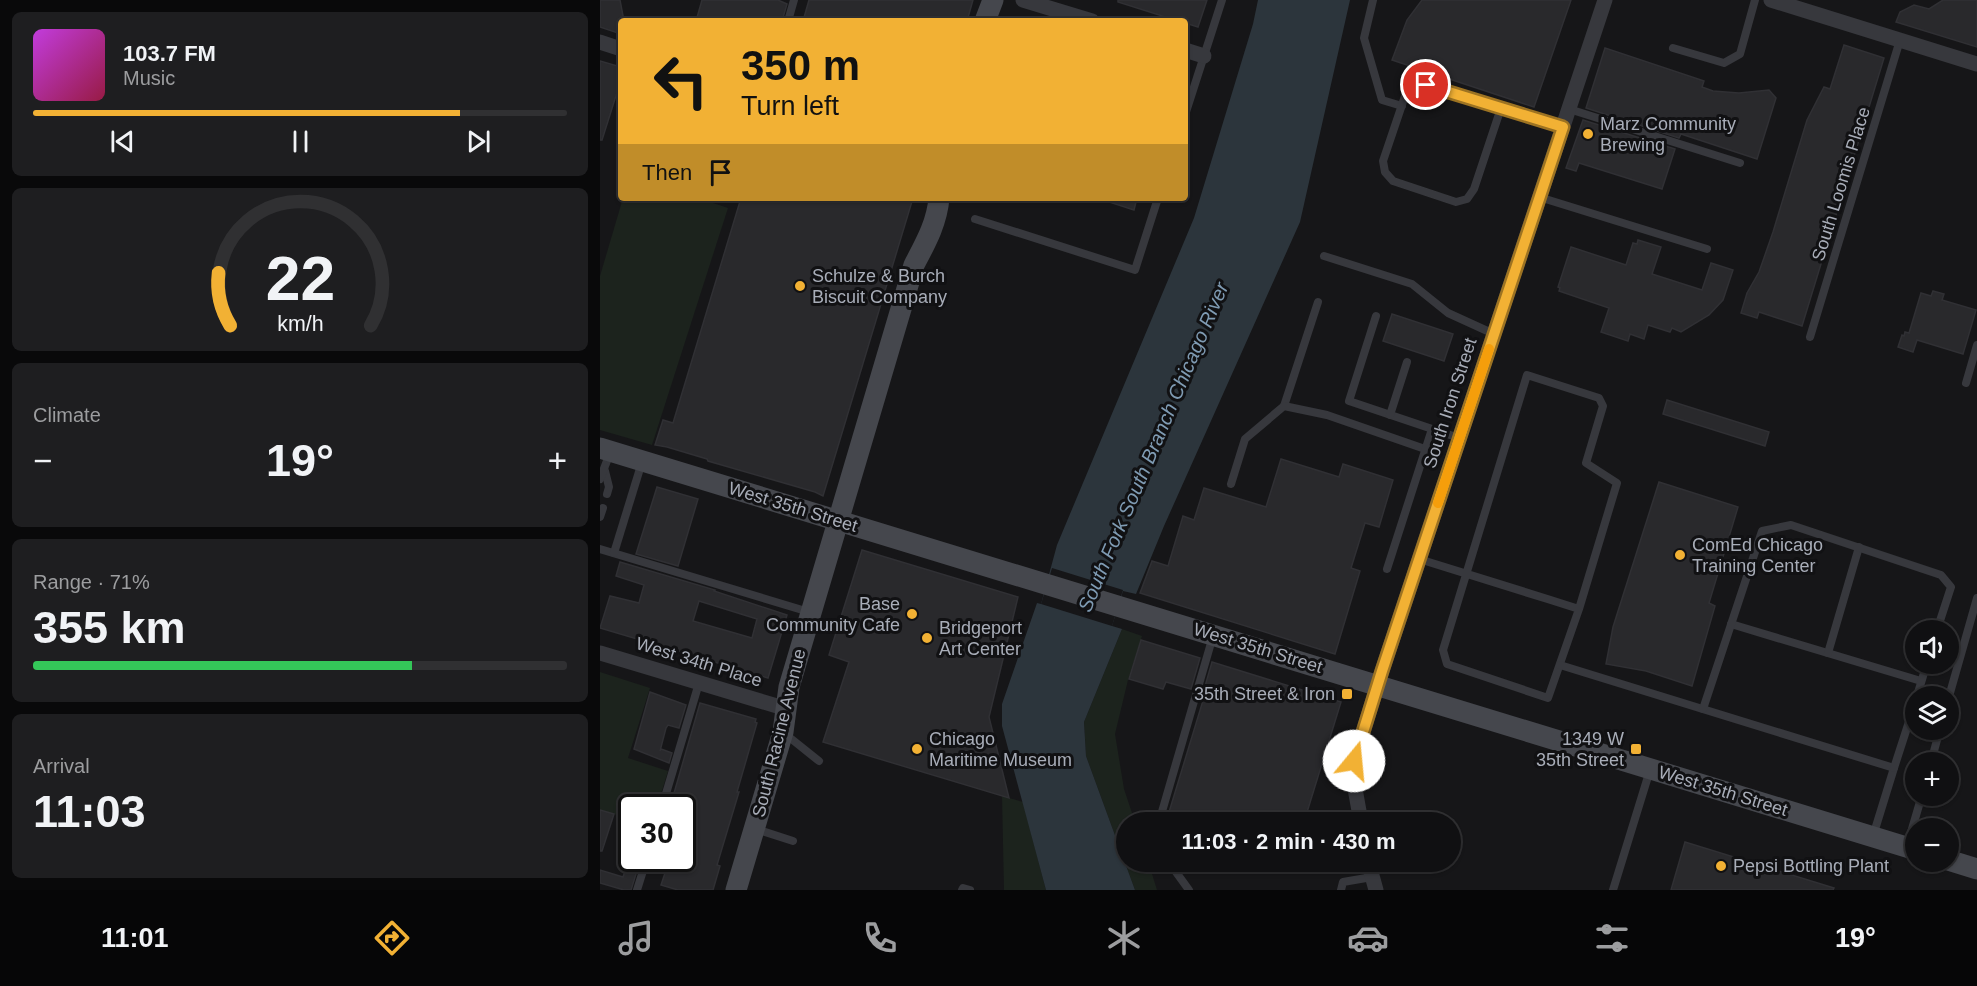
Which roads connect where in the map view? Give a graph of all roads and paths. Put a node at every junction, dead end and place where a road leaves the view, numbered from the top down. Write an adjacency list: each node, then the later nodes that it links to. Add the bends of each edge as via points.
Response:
1 (794, 0): 8 (lane)
2 (1023, 0): 9 (street)
3 (1222, 0): 15 (lane)
4 (1373, 0): 18 (lane, via 1364,38 1382,99)
5 (1605, 0): 20 (street, South Iron Street)
6 (1755, 0): 13 (lane, via 1740,54 1724,63)
7 (1771, 0): 10 (street)
8 (789, 18)
9 (1082, 18)
10 (1900, 40): 16 (street); 34 (lane, South Loomis Place)
11 (600, 42): 12 (street)
12 (618, 48)
13 (1673, 48)
14 (1188, 51): 15 (street)
15 (1204, 56): 17 (lane)
16 (1977, 64)
17 (1188, 106)
18 (1402, 106): 19 (lane, via 1406,93 1415,85 1426,85); 19 (lane, via 1383,161 1385,172 1393,181 1456,202 1467,199 1474,189)
19 (1501, 108): 21 (lane)
20 (1569, 109): 21 (street, South Iron Street); 22 (lane)
21 (1563, 127): 23 (street, South Iron Street)
22 (1740, 163)
23 (1539, 198): 28 (lane); 33 (street, South Iron Street)
24 (927, 201): 30 (main road, South Racine Avenue, via 916,230)
25 (939, 201): 30 (main road, South Racine Avenue, via 930,234)
26 (1157, 201): 27 (lane, via 1135,270)
27 (975, 219)
28 (1707, 249)
29 (1324, 256): 33 (lane, via 1412,284 1448,313)
30 (914, 266): 50 (main road, South Racine Avenue)
31 (1318, 302): 38 (lane)
32 (1376, 316): 39 (lane, via 1348,401)
33 (1494, 334): 41 (street, South Iron Street)
34 (1810, 337)
35 (1977, 345): 37 (lane)
36 (1407, 362): 39 (lane)
37 (1966, 383)
38 (1284, 406): 42 (lane, via 1327,415); 46 (lane, via 1245,439)
39 (1390, 415): 40 (lane)
40 (1432, 429): 41 (lane); 42 (lane)
41 (1459, 438): 54 (street, South Iron Street)
42 (1425, 449): 55 (lane)
43 (604, 461): 44 (main road, West 35th Street); 45 (lane); 47 (lane, via 609,487)
44 (642, 461): 50 (main road, West 35th Street); 53 (lane)
45 (600, 479)
46 (1231, 484)
47 (605, 493)
48 (603, 508): 49 (lane)
49 (600, 517)
50 (838, 520): 59 (main road, South Racine Avenue); 62 (main road, West 35th Street)
51 (1859, 547): 60 (lane, via 1941,574 1951,587); 61 (lane, via 1791,525 1762,531); 64 (lane)
52 (600, 549): 53 (lane)
53 (614, 553): 59 (lane)
54 (1419, 559): 56 (lane); 69 (street, South Iron Street)
55 (1387, 569)
56 (1465, 573): 58 (lane); 58 (lane, via 1527,375 1599,398 1603,406 1586,463 1617,483); 65 (lane, via 1443,650 1447,664 1548,698)
57 (1977, 598): 71 (lane)
58 (1580, 609): 65 (lane)
59 (811, 612): 73 (main road, South Racine Avenue, via 789,687)
60 (1940, 620)
61 (1731, 624): 64 (lane); 72 (lane)
62 (1214, 635): 69 (main road, West 35th Street); 80 (lane)
63 (600, 653): 68 (street, West 34th Place)
64 (1828, 653): 67 (lane)
65 (1560, 664): 72 (lane)
66 (1923, 674): 67 (lane)
67 (1921, 681): 70 (lane)
68 (699, 683): 73 (street, West 34th Place); 79 (lane)
69 (1377, 685): 77 (main road, West 35th Street); 81 (street, South Iron Street, via 1354,761)
70 (1920, 686)
71 (1952, 686)
72 (1703, 709): 78 (lane)
73 (787, 710): 74 (main road, South Racine Avenue)
74 (783, 732): 76 (lane); 82 (main road, South Racine Avenue)
75 (1905, 733): 78 (lane)
76 (819, 760)
77 (1650, 768): 83 (main road, West 35th Street); 97 (lane)
78 (1894, 768): 83 (lane)
79 (666, 794)
80 (1162, 812)
81 (1359, 812)
82 (754, 828): 84 (lane); 92 (main road, South Racine Avenue)
83 (1873, 837): 85 (main road, West 35th Street)
84 (793, 841)
85 (1905, 846)
86 (1959, 863): 87 (main road)
87 (1977, 869)
88 (643, 872): 91 (lane)
89 (1176, 872): 95 (lane)
90 (1374, 883): 96 (lane, via 1344,882)
91 (637, 890)
92 (736, 890)
93 (962, 890): 94 (lane)
94 (970, 890)
95 (1189, 890)
96 (1341, 890)
97 (1613, 890)

